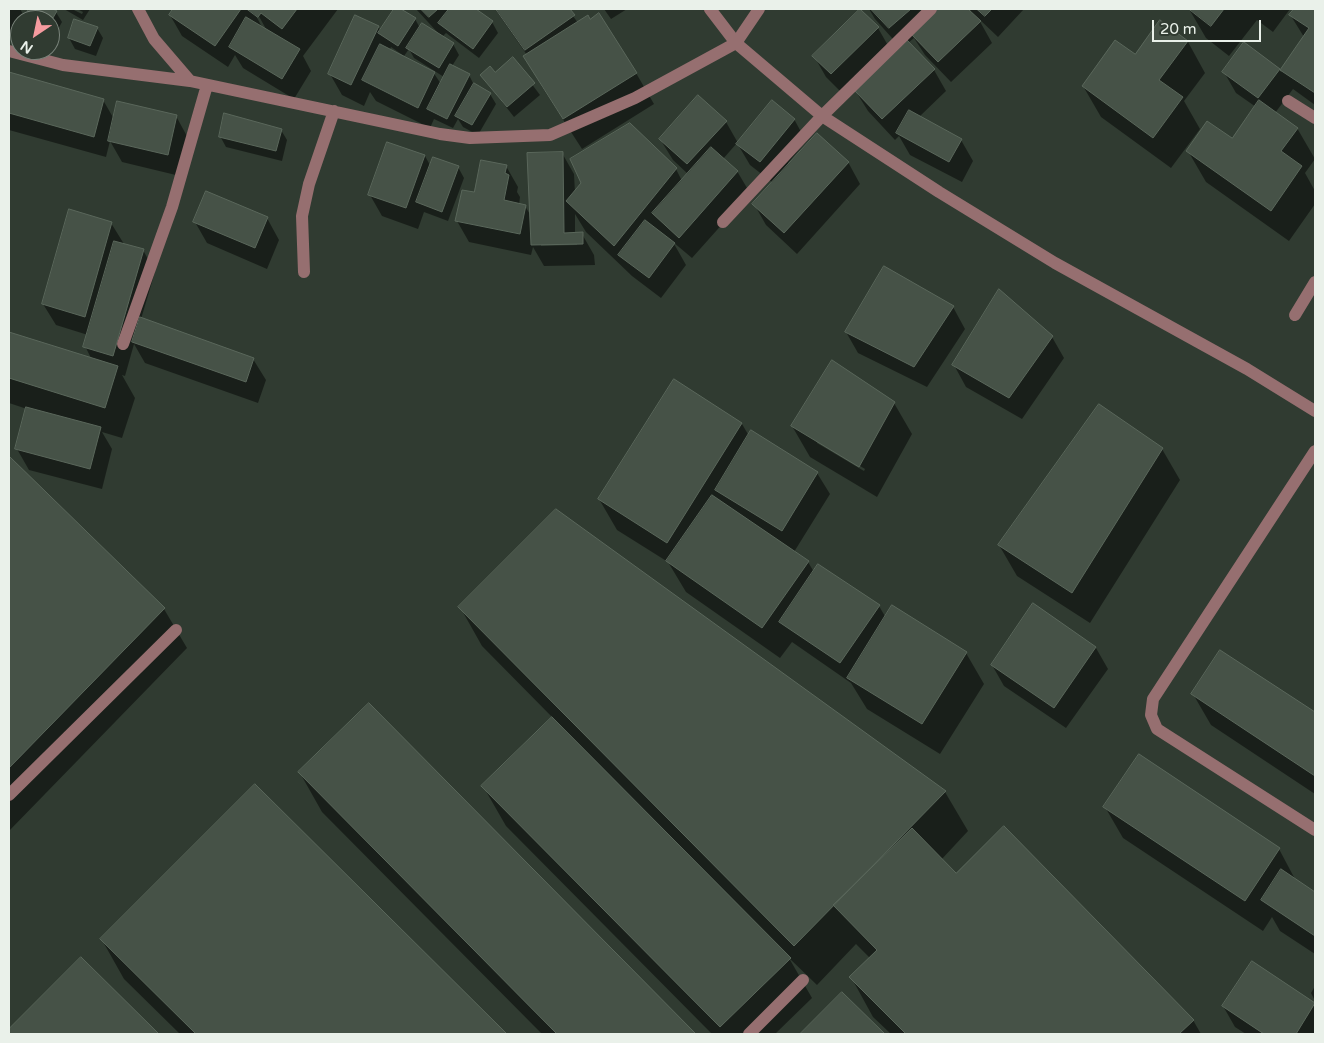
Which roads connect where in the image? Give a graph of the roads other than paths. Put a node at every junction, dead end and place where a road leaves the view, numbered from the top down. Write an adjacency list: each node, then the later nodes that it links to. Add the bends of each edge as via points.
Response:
1 (138, 9): 7 (street, via 154,39)
2 (710, 9): 5 (street)
3 (760, 9): 5 (street)
4 (931, 9): 11 (street)
5 (736, 43): 10 (street, via 635,98 550,134 470,138); 11 (street)
6 (9, 51): 7 (street, via 63,66)
7 (190, 81): 8 (street)
8 (207, 85): 10 (street); 17 (street, via 172,207)
9 (1288, 101): 12 (street)
10 (334, 111): 14 (street, via 309,184 302,216)
11 (822, 116): 13 (street); 18 (street, via 1055,263 1247,369)
12 (1315, 118)
13 (722, 222)
14 (304, 272)
15 (1315, 282): 16 (street)
16 (1295, 315)
17 (123, 344)
18 (1315, 411)
19 (1315, 451): 22 (street, via 1153,698 1151,715 1157,729)
20 (176, 630): 21 (street)
21 (9, 794)
22 (1315, 830)
23 (804, 980): 24 (street)
24 (749, 1034)

